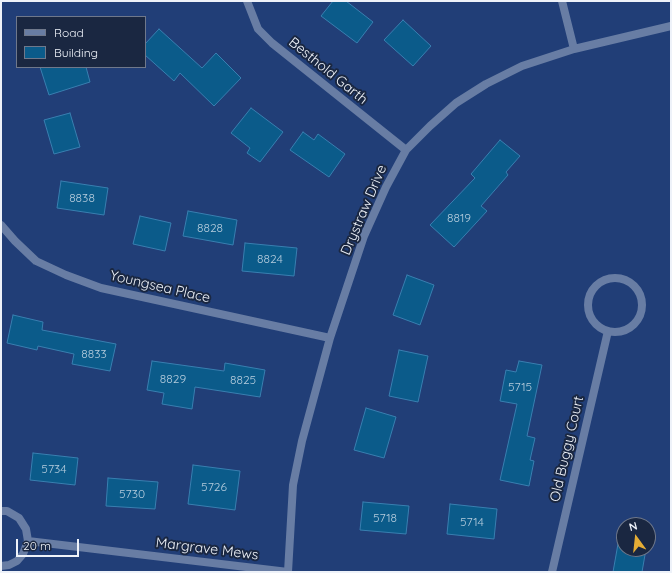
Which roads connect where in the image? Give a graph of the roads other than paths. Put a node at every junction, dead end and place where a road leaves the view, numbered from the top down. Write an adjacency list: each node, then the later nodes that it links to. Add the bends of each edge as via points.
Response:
1 (247, 1): 5 (street, Besthold Garth, via 258,29 272,43)
2 (562, 1): 4 (street)
3 (671, 26): 4 (street, Drystraw Drive)
4 (574, 48): 5 (street, Drystraw Drive, via 522,66 486,84 456,103)
5 (406, 150): 8 (street, Drystraw Drive, via 364,236)
6 (1, 225): 8 (street, Youngsea Place, via 36,260 66,276 101,288)
7 (608, 331): 7 (street, via 620,332 632,327 642,311 641,297 635,286 624,279 602,281 592,290 588,299 592,320 600,328); 13 (street, Old Buggy Court)
8 (330, 338): 12 (street, Drystraw Drive, via 302,441 293,485)
9 (1, 512): 10 (street, via 19,518 26,529)
10 (28, 541): 11 (street, via 23,554 17,560); 12 (street, Margrave Mews)
11 (1, 566)
12 (288, 572)
13 (552, 572)

